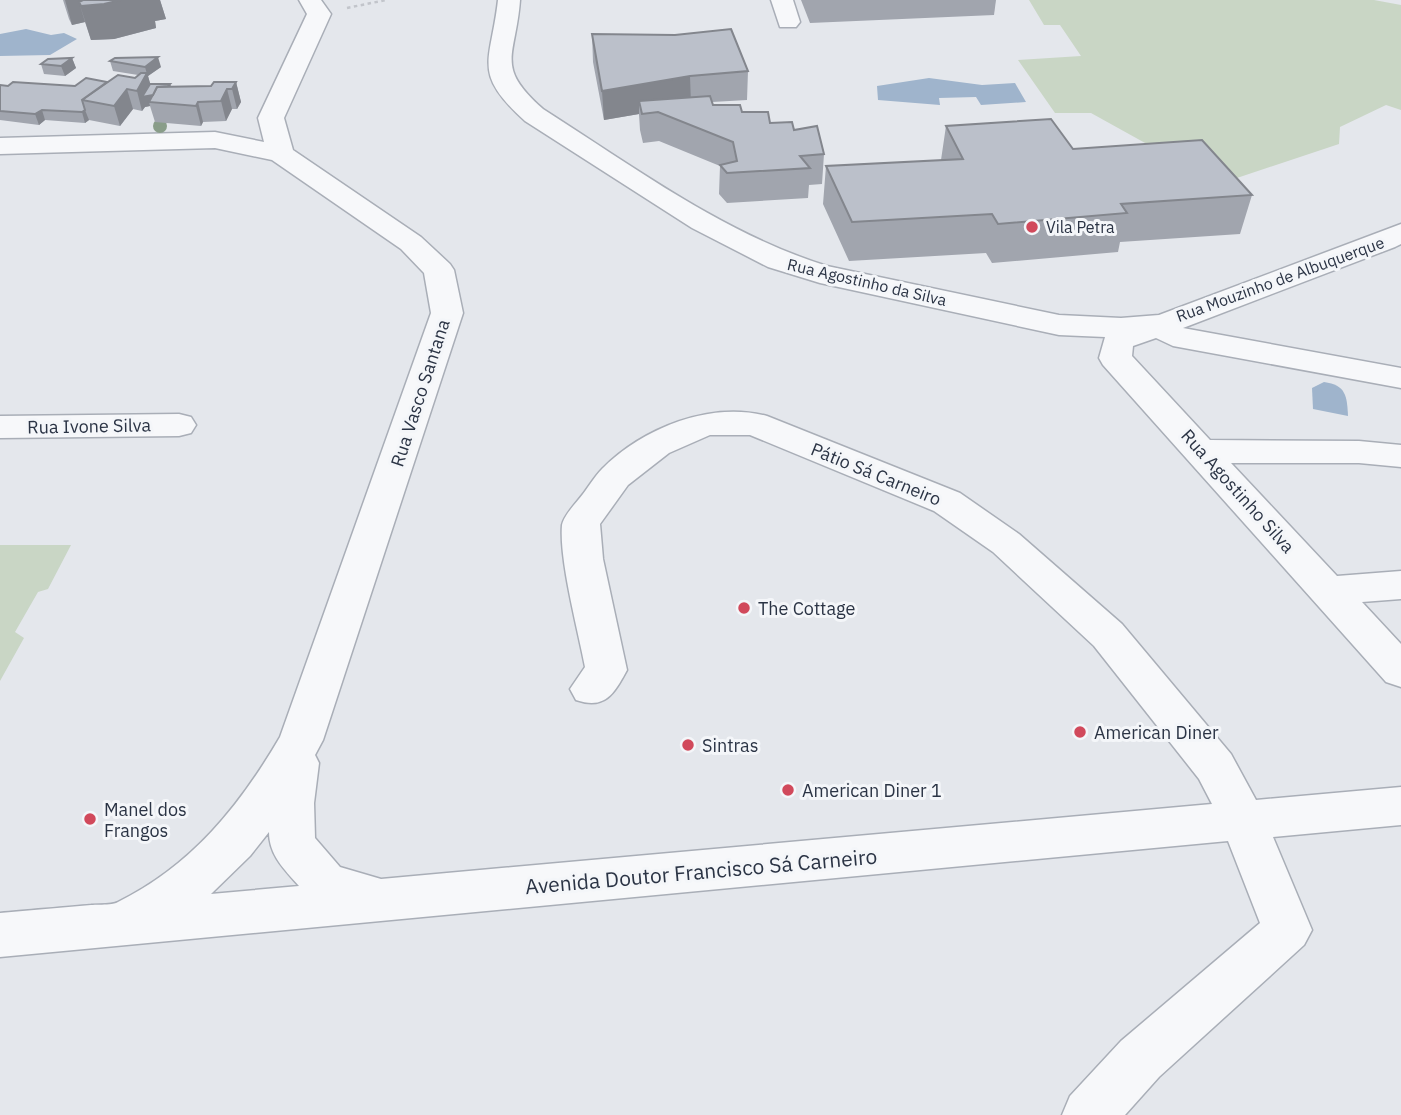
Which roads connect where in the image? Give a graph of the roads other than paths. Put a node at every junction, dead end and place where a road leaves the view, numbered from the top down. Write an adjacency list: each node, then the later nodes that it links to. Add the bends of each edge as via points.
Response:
1 (509, 0): 8 (street, Rua Agostinho da Silva, via 496,60 501,82 512,98 740,242 820,274 1059,325 1121,328)
2 (314, 7): 3 (street)
3 (271, 118): 4 (street); 6 (street)
4 (215, 140): 5 (street); 6 (street)
5 (0, 146)
6 (281, 154): 18 (street, Rua Vasco Santana, via 411,243 439,270 447,313)
7 (1401, 233): 8 (street, Rua Mouzinho de Albuquerque)
8 (1158, 324): 9 (street, via 1173,336); 12 (street, Rua Agostinho Silva, via 1118,341 1115,358)
9 (1401, 378)
10 (179, 425): 11 (street, Rua Ivone Silva)
11 (0, 427)
12 (1201, 451): 13 (street); 15 (street, Rua Agostinho Silva)
13 (1401, 456)
14 (1401, 585): 15 (street)
15 (1329, 591): 16 (street, Rua Agostinho Silva)
16 (1401, 671)
17 (591, 689): 20 (street, Pátio Sá Carneiro, via 606,670 580,523 615,477 657,445 705,424 755,424 947,502 1006,543 1108,635 1215,767)
18 (300, 740): 21 (street, Rua Vasco Santana, via 291,803 292,845 325,883); 22 (street, Rua Vasco Santana, via 271,795 216,863 166,902)
19 (1401, 806): 20 (street, Avenida Doutor Francisco Sá Carneiro)
20 (1244, 822): 21 (street, Avenida Doutor Francisco Sá Carneiro); 24 (street, Pátio Sá Carneiro, via 1287,930 1140,1059)
21 (385, 900): 22 (street, Avenida Doutor Francisco Sá Carneiro)
22 (114, 924): 23 (street, Avenida Doutor Francisco Sá Carneiro)
23 (13, 928)
24 (1088, 1115)

